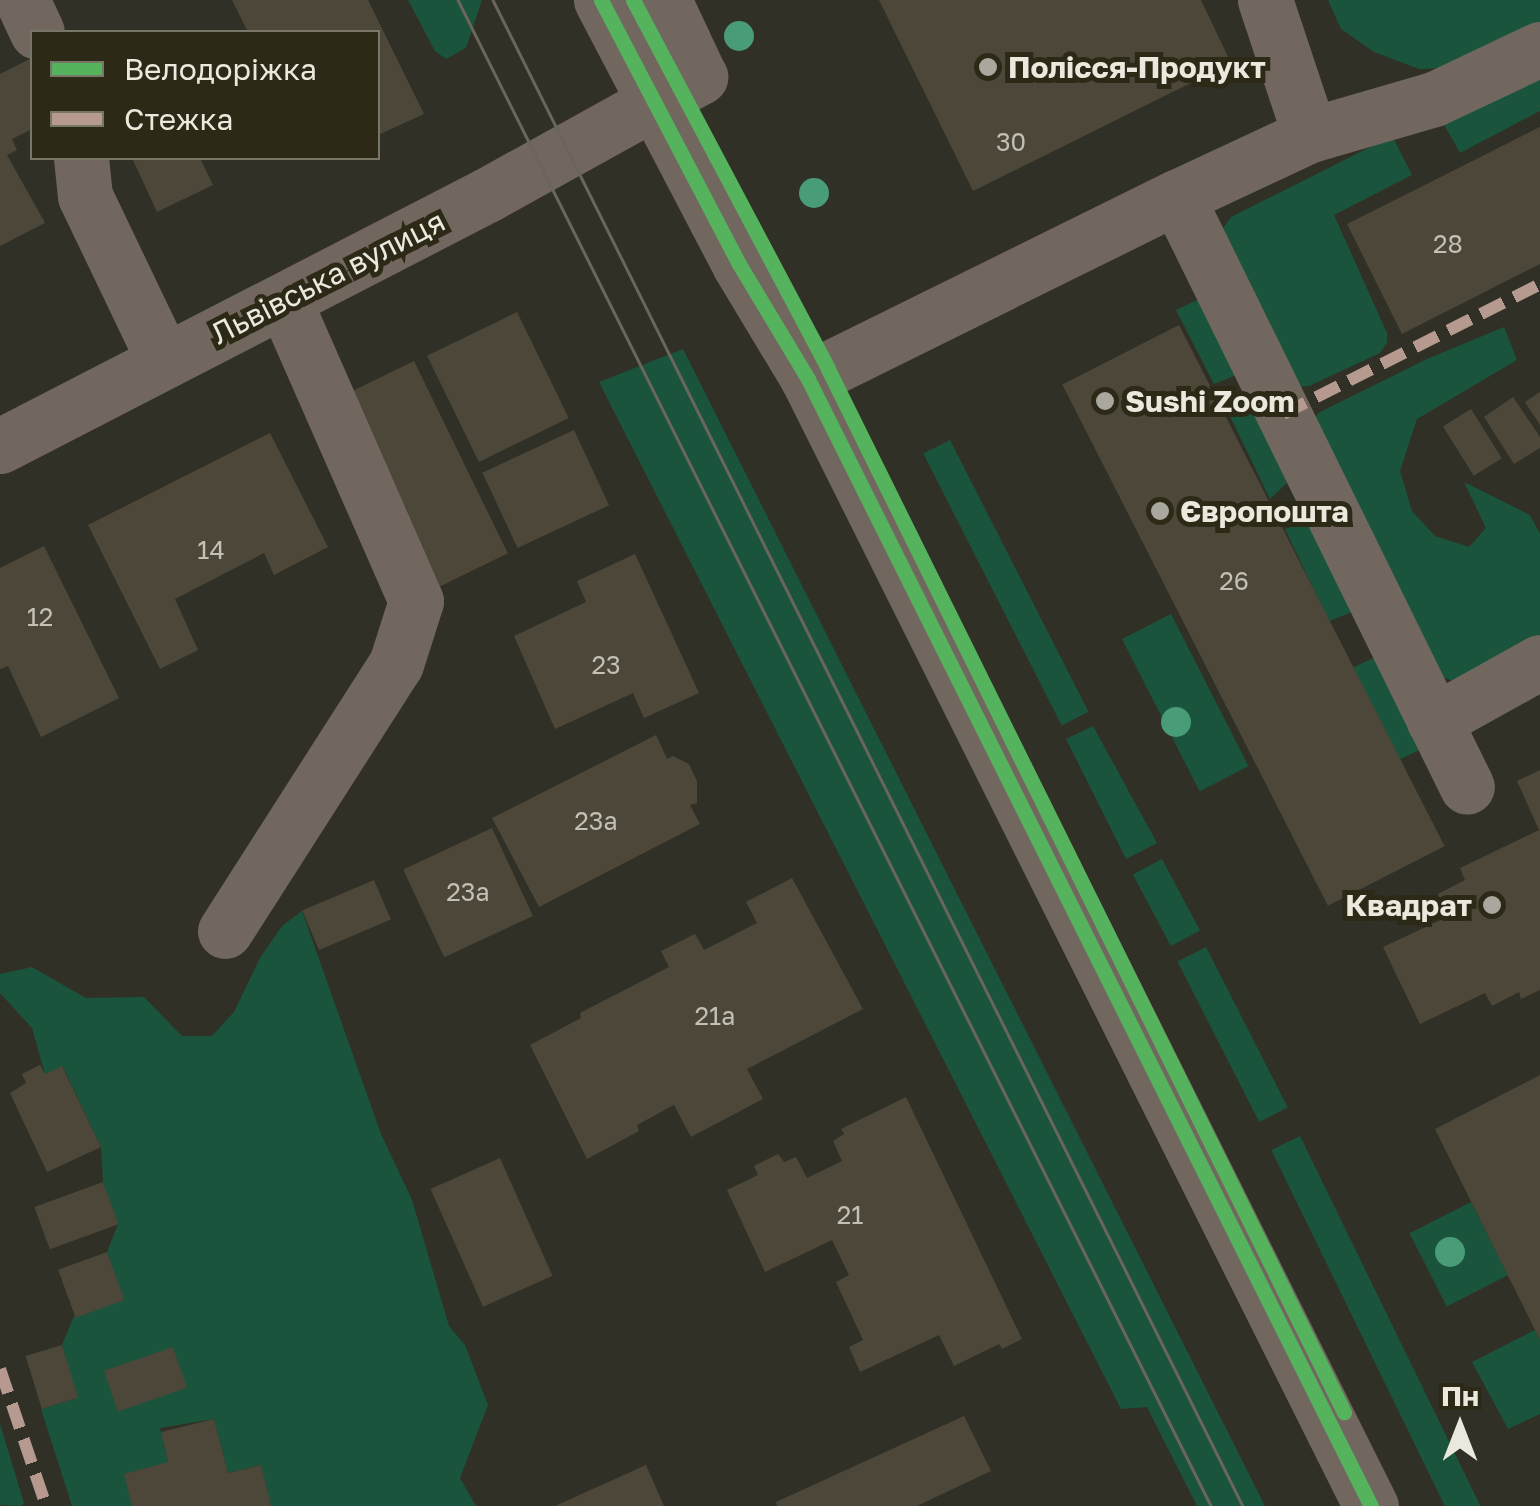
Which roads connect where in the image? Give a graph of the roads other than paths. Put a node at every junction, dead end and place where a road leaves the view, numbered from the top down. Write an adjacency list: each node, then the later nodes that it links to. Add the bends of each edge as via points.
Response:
1 (22, 0): 5 (street)
2 (601, 0): 7 (street)
3 (664, 0): 7 (street, Львівська вулиця, via 700,77)
4 (1265, 0): 8 (street)
5 (37, 30)
6 (1540, 49): 8 (street, via 1434,99)
7 (653, 101): 11 (street, Львівська вулиця); 13 (street)
8 (1310, 135): 10 (street)
9 (81, 160): 12 (street, via 85,196)
10 (1177, 197): 13 (street); 16 (street)
11 (284, 301): 12 (street, Львівська вулиця); 18 (street, via 416,601 396,664)
12 (164, 361): 14 (street, Львівська вулиця)
13 (808, 380): 19 (street)
14 (0, 446)
15 (1540, 662): 16 (street)
16 (1434, 720): 17 (street)
17 (1467, 787)
18 (225, 930)
19 (1371, 1506)

